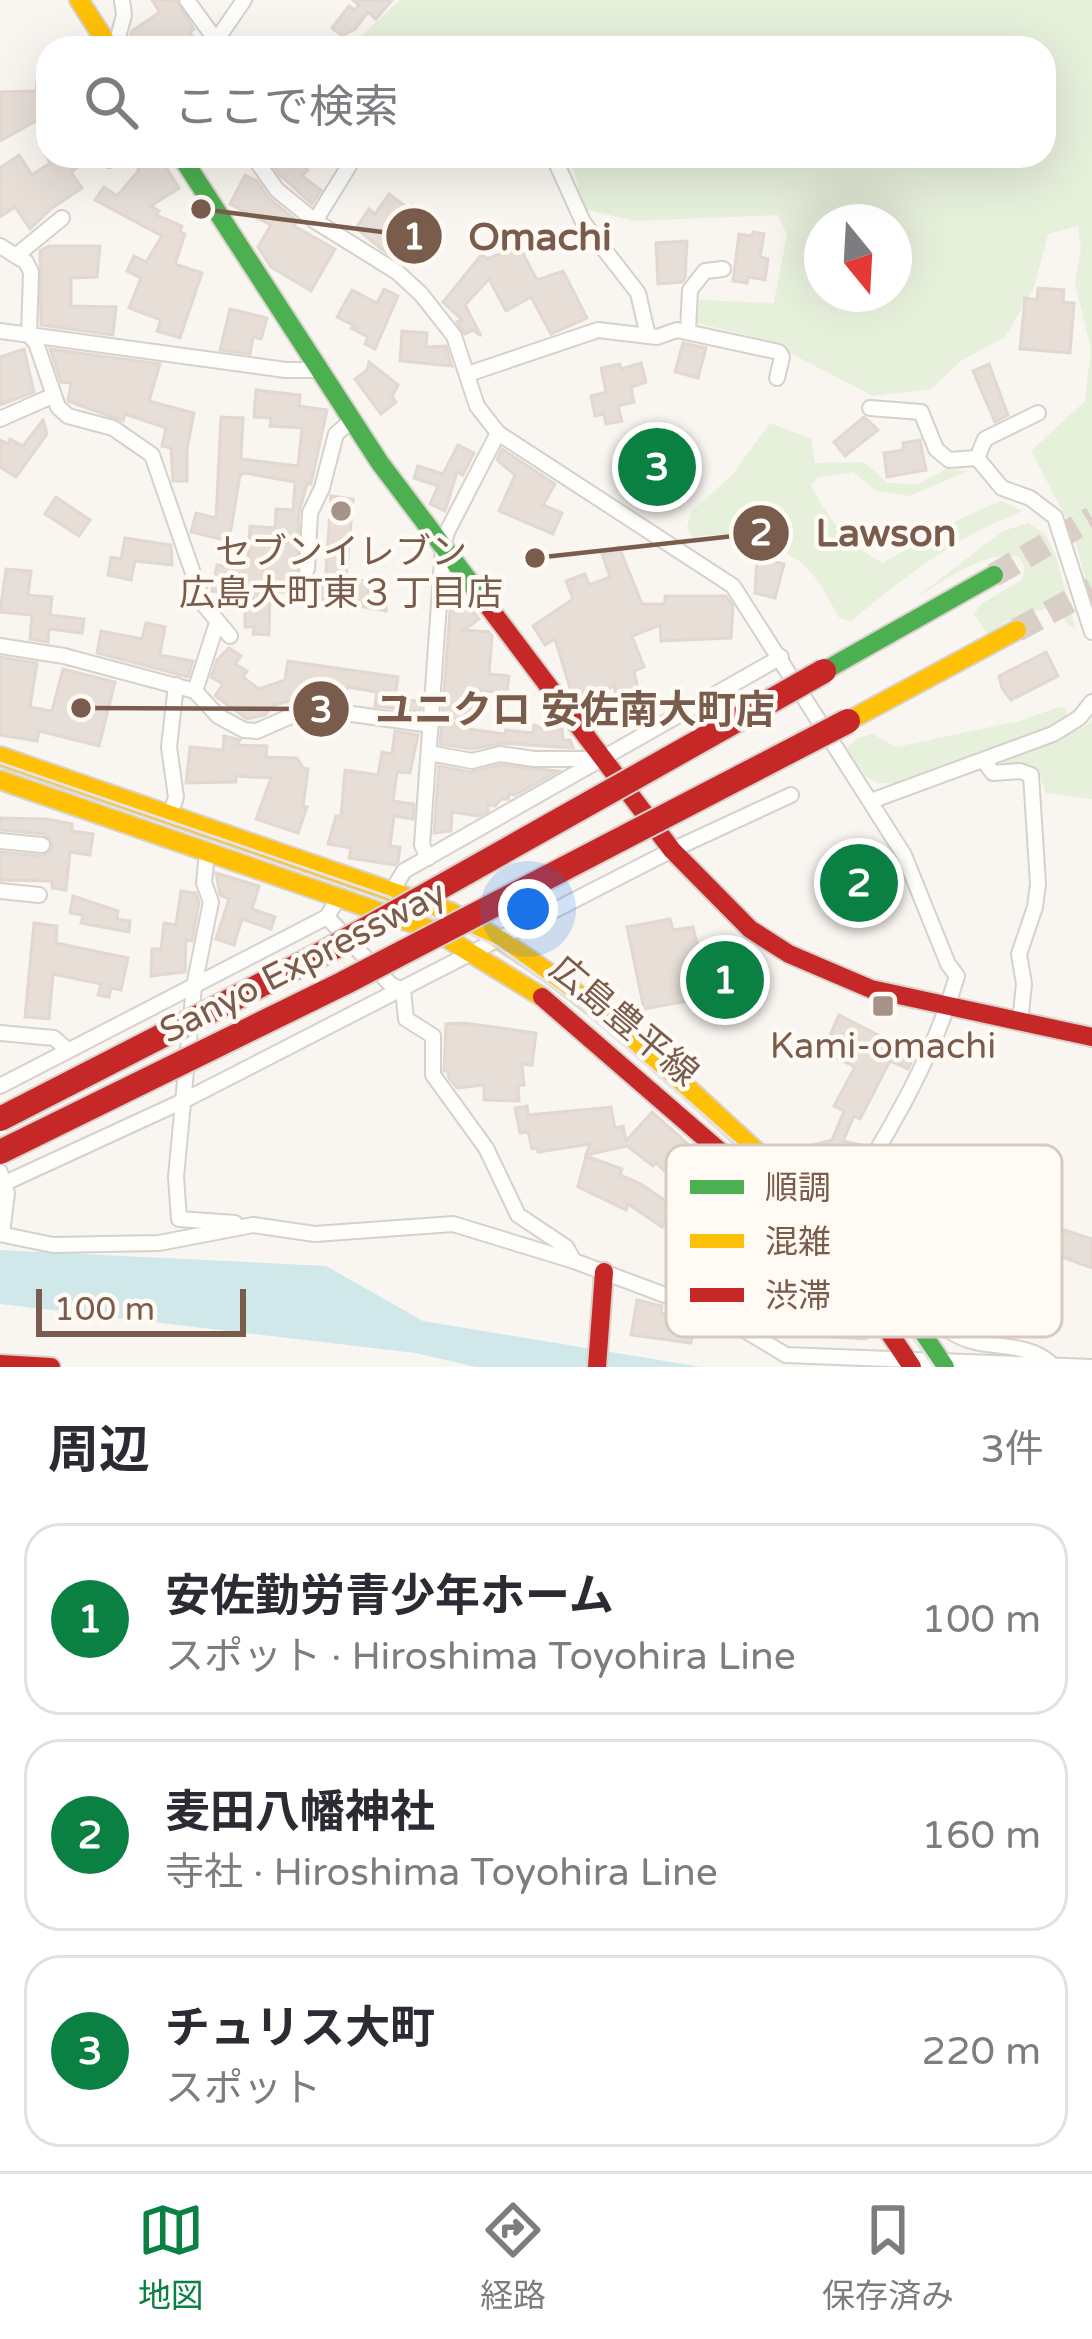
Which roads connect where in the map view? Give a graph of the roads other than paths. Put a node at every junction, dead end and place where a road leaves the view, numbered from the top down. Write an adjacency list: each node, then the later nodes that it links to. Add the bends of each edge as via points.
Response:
1 (79, 0): 5 (main road)
2 (122, 0): 6 (street)
3 (187, 0): 7 (street)
4 (244, 0): 8 (street)
5 (102, 36)
6 (118, 36)
7 (211, 36)
8 (220, 36)
9 (190, 168): 22 (main road)
10 (261, 168): 14 (street)
11 (348, 168): 14 (street)
12 (559, 168): 21 (street, via 584,222 638,293)
13 (62, 218): 16 (street)
14 (315, 221): 23 (street, via 421,294 454,336)
15 (0, 246): 16 (street)
16 (17, 255): 20 (street, via 31,272)
17 (723, 269): 19 (street, via 705,271 690,290)
18 (0, 331): 20 (street)
19 (688, 332): 21 (street); 24 (street, via 778,352)
20 (28, 334): 22 (street); 25 (street)
21 (648, 336): 23 (street, via 598,330)
22 (316, 370): 29 (main road)
23 (468, 374): 30 (street)
24 (777, 378)
25 (52, 395): 28 (street); 35 (street, via 68,416 112,428 152,455)
26 (870, 408): 31 (street, via 921,412 949,460)
27 (1037, 413): 31 (street, via 985,439)
28 (0, 419)
29 (351, 421): 32 (main road); 33 (street, via 336,434 310,513)
30 (498, 433): 32 (street); 40 (street, via 733,586)
31 (977, 458): 37 (street, via 1002,488 1055,517)
32 (443, 547): 44 (street); 47 (main road)
33 (307, 569)
34 (994, 575): 73 (main road, Sanyo Expressway, bridge, via 327,952)
35 (217, 623): 38 (street); 42 (street)
36 (1017, 630): 77 (main road, Sanyo Expressway, bridge, via 344,983)
37 (1092, 632)
38 (230, 636)
39 (0, 646): 41 (street)
40 (781, 657): 47 (street); 51 (street)
41 (176, 685): 42 (street); 52 (street)
42 (195, 691): 44 (street, via 244,730 310,708)
43 (1092, 702): 48 (street, via 1053,734)
44 (431, 725): 45 (street)
45 (429, 753): 47 (street, via 472,761 500,754); 57 (street, via 422,845)
46 (0, 756): 52 (main road)
47 (603, 759): 55 (main road); 57 (street)
48 (984, 761): 51 (street); 67 (street, via 993,773 1031,775 1034,792 1038,884 1019,954)
49 (0, 780): 56 (main road, 広島豊平線)
50 (791, 795): 55 (street)
51 (872, 801): 66 (street, via 957,976)
52 (170, 816): 59 (main road)
53 (0, 841): 54 (street)
54 (43, 845)
55 (672, 850): 62 (street); 66 (main road, via 747,928 784,952 862,987)
56 (207, 852): 61 (main road, 広島豊平線); 64 (street, via 211,902)
57 (428, 858): 59 (street, via 404,871)
58 (0, 891): 60 (street)
59 (392, 891): 62 (main road)
60 (38, 895)
61 (332, 907): 63 (main road, 広島豊平線, via 435,931); 64 (street); 65 (street)
62 (503, 939): 63 (street); 75 (main road, via 586,998)
63 (477, 952): 65 (street); 74 (main road, 広島豊平線, via 569,1018)
64 (194, 986): 70 (street); 72 (street)
65 (403, 990): 72 (street); 81 (street, via 406,1019 434,1036 434,1075 486,1148 518,1215)
66 (949, 1010): 67 (main road); 76 (street)
67 (1020, 1022): 69 (main road)
68 (0, 1033): 70 (street, via 54,1038)
69 (1092, 1037)
70 (68, 1050): 71 (street)
71 (0, 1086)
72 (183, 1101): 78 (street); 79 (street, via 179,1219)
73 (0, 1119)
74 (714, 1145)
75 (749, 1145)
76 (880, 1145)
77 (0, 1152)
78 (3, 1177): 80 (street)
79 (253, 1225): 80 (street, via 159,1243 53,1245); 81 (street, via 315,1234 453,1224)
80 (1, 1234)
81 (574, 1261): 82 (street)
82 (604, 1272): 83 (street); 93 (main road)
83 (666, 1295)
84 (754, 1337): 89 (street, via 786,1355)
85 (893, 1337): 89 (main road, 広島豊平線)
86 (925, 1337): 91 (main road)
87 (965, 1337): 88 (street, via 1030,1349)
88 (1049, 1362): 91 (street); 94 (street)
89 (910, 1363): 91 (street)
90 (0, 1364): 92 (main road)
91 (943, 1364)
92 (51, 1367)
93 (597, 1367)
94 (1090, 1367)

